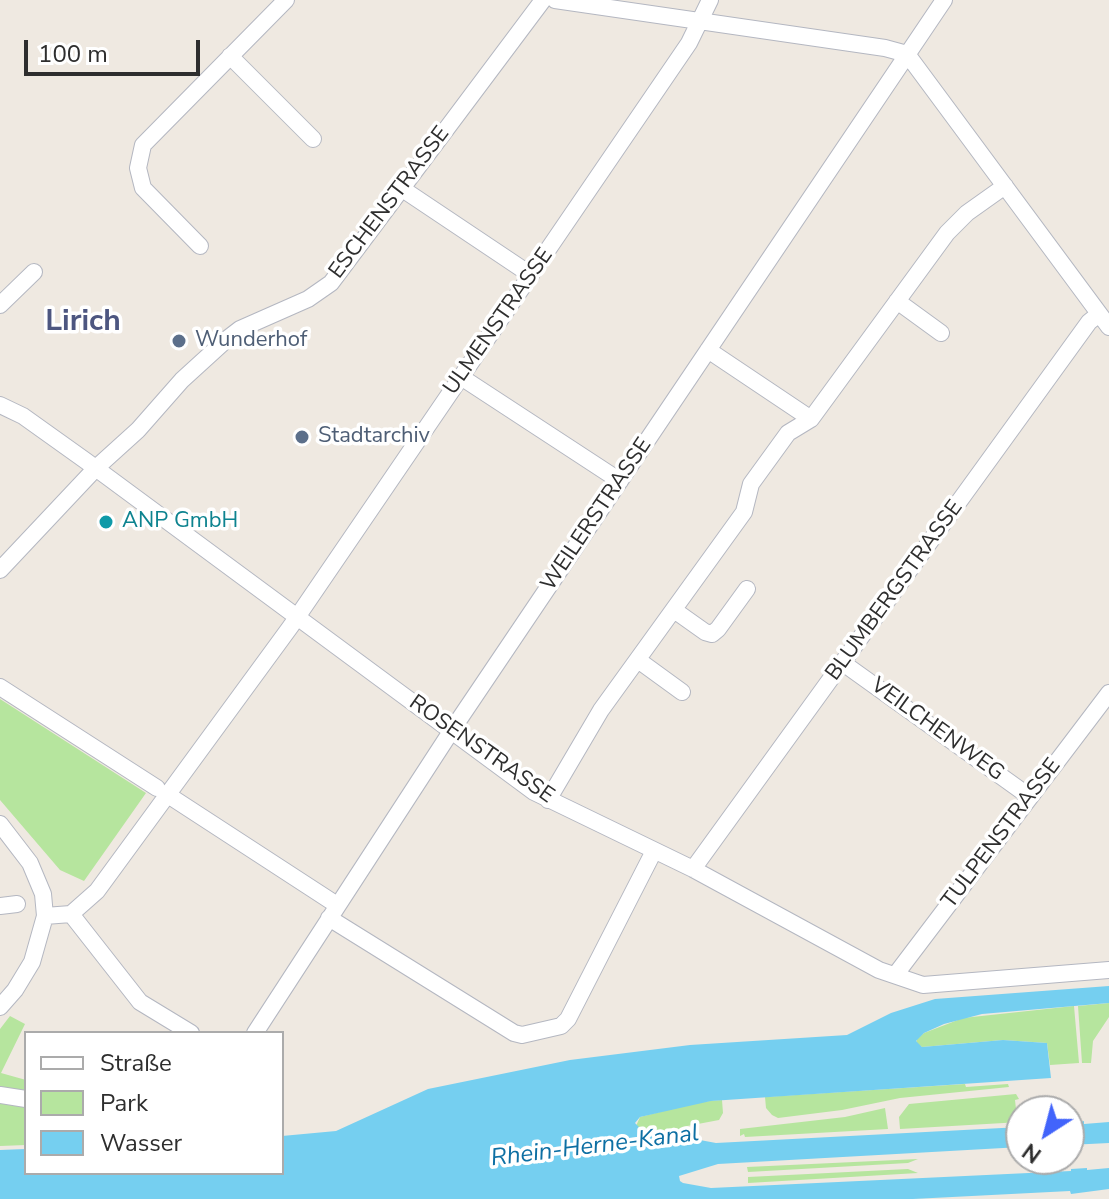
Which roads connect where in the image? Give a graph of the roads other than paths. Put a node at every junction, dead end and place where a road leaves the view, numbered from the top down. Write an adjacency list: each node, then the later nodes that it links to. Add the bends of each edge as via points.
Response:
1 (286, 0): 8 (street)
2 (543, 0): 11 (street, ESCHENSTRASSE)
3 (555, 0): 6 (street)
4 (710, 0): 6 (street, ULMENSTRASSE)
5 (944, 0): 7 (street, WEILERSTRASSE)
6 (700, 21): 7 (street); 14 (street, ULMENSTRASSE)
7 (907, 54): 10 (street); 19 (street, WEILERSTRASSE)
8 (230, 56): 9 (street); 12 (street, via 143,145 138,168 143,188)
9 (313, 139)
10 (1005, 186): 15 (street, via 952,227); 17 (street)
11 (401, 188): 14 (street); 23 (street, ESCHENSTRASSE, via 331,283 227,339)
12 (200, 246)
13 (34, 272): 16 (street)
14 (531, 275): 20 (street, ULMENSTRASSE)
15 (897, 301): 18 (street); 22 (street)
16 (0, 305)
17 (1104, 321): 30 (street, BLUMBERGSTRASSE, via 1089,322)
18 (941, 333)
19 (708, 350): 22 (street); 24 (street, WEILERSTRASSE)
20 (461, 377): 24 (street); 28 (street, ULMENSTRASSE)
21 (0, 405): 23 (street, ROSENSTRASSE)
22 (811, 419): 27 (street, via 788,433 751,484 744,512)
23 (96, 468): 25 (street, ESCHENSTRASSE); 28 (street, ROSENSTRASSE)
24 (620, 481): 34 (street, WEILERSTRASSE)
25 (0, 570)
26 (747, 589): 27 (street, via 712,634)
27 (674, 610): 29 (street)
28 (296, 617): 34 (street, ROSENSTRASSE); 35 (street, ULMENSTRASSE)
29 (638, 660): 32 (street); 37 (street, via 601,710)
30 (843, 663): 36 (street, VEILCHENWEG); 40 (street, BLUMBERGSTRASSE)
31 (0, 687): 35 (street)
32 (682, 692)
33 (1109, 693): 36 (street, TULPENSTRASSE)
34 (452, 730): 37 (street, ROSENSTRASSE); 43 (street, WEILERSTRASSE)
35 (163, 791): 43 (street); 44 (street, ULMENSTRASSE, via 97,891)
36 (1030, 797): 47 (street, TULPENSTRASSE)
37 (548, 800): 39 (street, ROSENSTRASSE)
38 (0, 824): 45 (street, via 30,863 43,894)
39 (654, 851): 40 (street, ROSENSTRASSE); 43 (street, via 565,1024 522,1035)
40 (693, 869): 47 (street, ROSENSTRASSE, via 879,970)
41 (17, 904): 42 (street)
42 (0, 906)
43 (333, 912): 50 (street, WEILERSTRASSE)
44 (71, 914): 45 (street); 49 (street, via 140,1002)
45 (45, 916): 48 (street, via 32,962)
46 (1109, 970): 47 (street, ROSENSTRASSE, via 923,985)
47 (896, 974)
48 (0, 1007)
49 (188, 1031)
50 (256, 1031)
51 (0, 1095): 52 (street)
52 (24, 1099)

